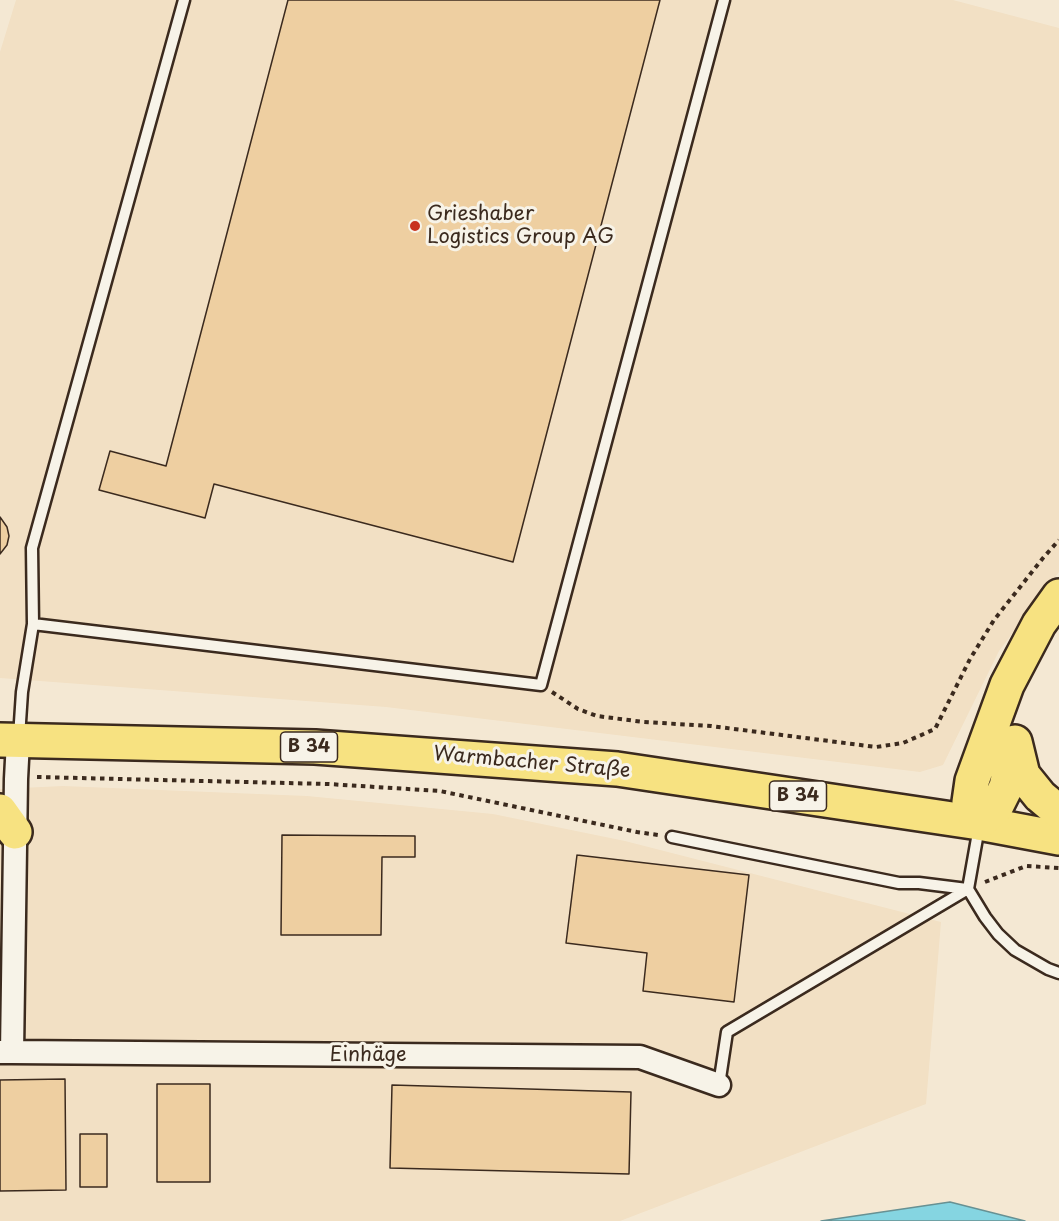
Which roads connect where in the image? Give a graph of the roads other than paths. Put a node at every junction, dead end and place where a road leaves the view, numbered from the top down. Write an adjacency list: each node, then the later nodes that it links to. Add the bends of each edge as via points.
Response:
1 (184, 0): 5 (lane, via 33,548)
2 (724, 0): 5 (lane, via 541,686)
3 (1059, 596): 10 (main road, via 1038,624 1007,685 972,781 969,802)
4 (1059, 616): 7 (main road, via 1028,672 1019,700)
5 (33, 624): 6 (lane)
6 (9, 741): 9 (street, Einhäge, via 16,776); 10 (main road, Warmbacher Straße / B 34, via 315,747 616,769)
7 (1015, 745): 8 (main road, via 1023,775); 10 (main road, via 1006,787 996,807)
8 (1059, 812)
9 (7, 822): 15 (street, Einhäge)
10 (979, 824): 12 (main road, Warmbacher Straße / B 34); 13 (lane)
11 (672, 837): 13 (lane, via 899,883)
12 (1059, 838)
13 (968, 889): 14 (lane, via 998,934 1015,950); 16 (lane, via 727,1032)
14 (1059, 973)
15 (6, 1052): 16 (street, Einhäge, via 640,1057)
16 (719, 1084)

